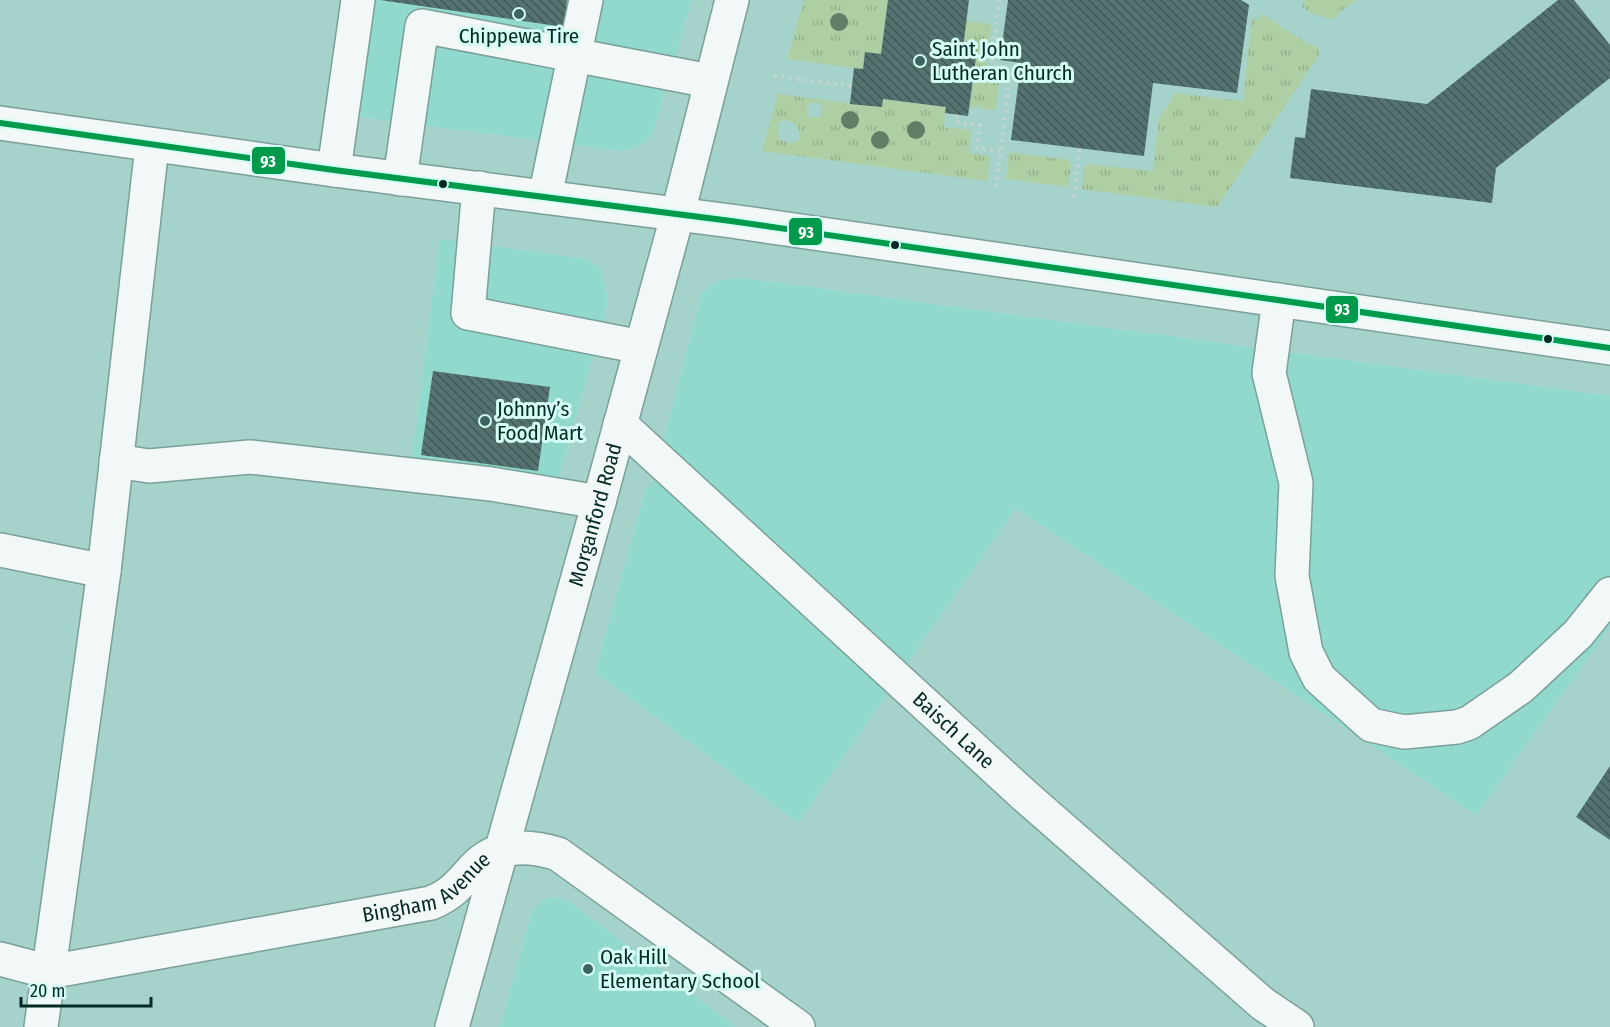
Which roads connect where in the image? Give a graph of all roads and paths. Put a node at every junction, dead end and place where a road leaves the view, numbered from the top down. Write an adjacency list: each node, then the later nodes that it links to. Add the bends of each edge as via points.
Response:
1 (358, 0): 14 (street)
2 (586, 0): 5 (street)
3 (732, 0): 7 (street, Morganford Road)
4 (999, 0): 13 (path, via 992,61 1010,76)
5 (574, 55): 7 (street); 15 (street, via 422,26); 18 (street)
6 (774, 76): 8 (path)
7 (710, 81): 20 (street, Morganford Road)
8 (852, 86)
9 (957, 115): 13 (path, via 956,122 980,125 978,148)
10 (0, 123): 11 (street)
11 (152, 146): 14 (street); 25 (street)
12 (1080, 148): 19 (path)
13 (1000, 151): 16 (path)
14 (334, 170): 15 (street)
15 (400, 179): 17 (street)
16 (996, 187)
17 (479, 188): 18 (street); 22 (street, via 468,313)
18 (545, 197): 20 (street)
19 (1074, 197)
20 (678, 213): 21 (street); 22 (street, Morganford Road)
21 (1279, 300): 23 (street); 29 (street, via 1269,373 1296,483 1292,576 1306,652 1319,678 1371,724 1404,732 1457,728 1521,687 1578,634)
22 (641, 347): 24 (street, Morganford Road)
23 (1610, 348)
24 (620, 424): 26 (street, Morganford Road); 36 (street, Baisch Lane, via 1024,795 1263,1004)
25 (116, 461): 26 (street, via 149,466 250,457 491,484); 28 (street)
26 (599, 502): 30 (street, Morganford Road)
27 (0, 550): 28 (street)
28 (104, 571): 32 (street)
29 (1610, 594)
30 (502, 849): 32 (street, Bingham Avenue, via 490,854 446,897 431,903); 34 (street, Morganford Road); 35 (street, Bingham Avenue, via 541,849 558,854)
31 (0, 959): 32 (street, Bingham Avenue)
32 (49, 972): 33 (street)
33 (42, 1027)
34 (452, 1027)
35 (798, 1027)
36 (1297, 1027)

